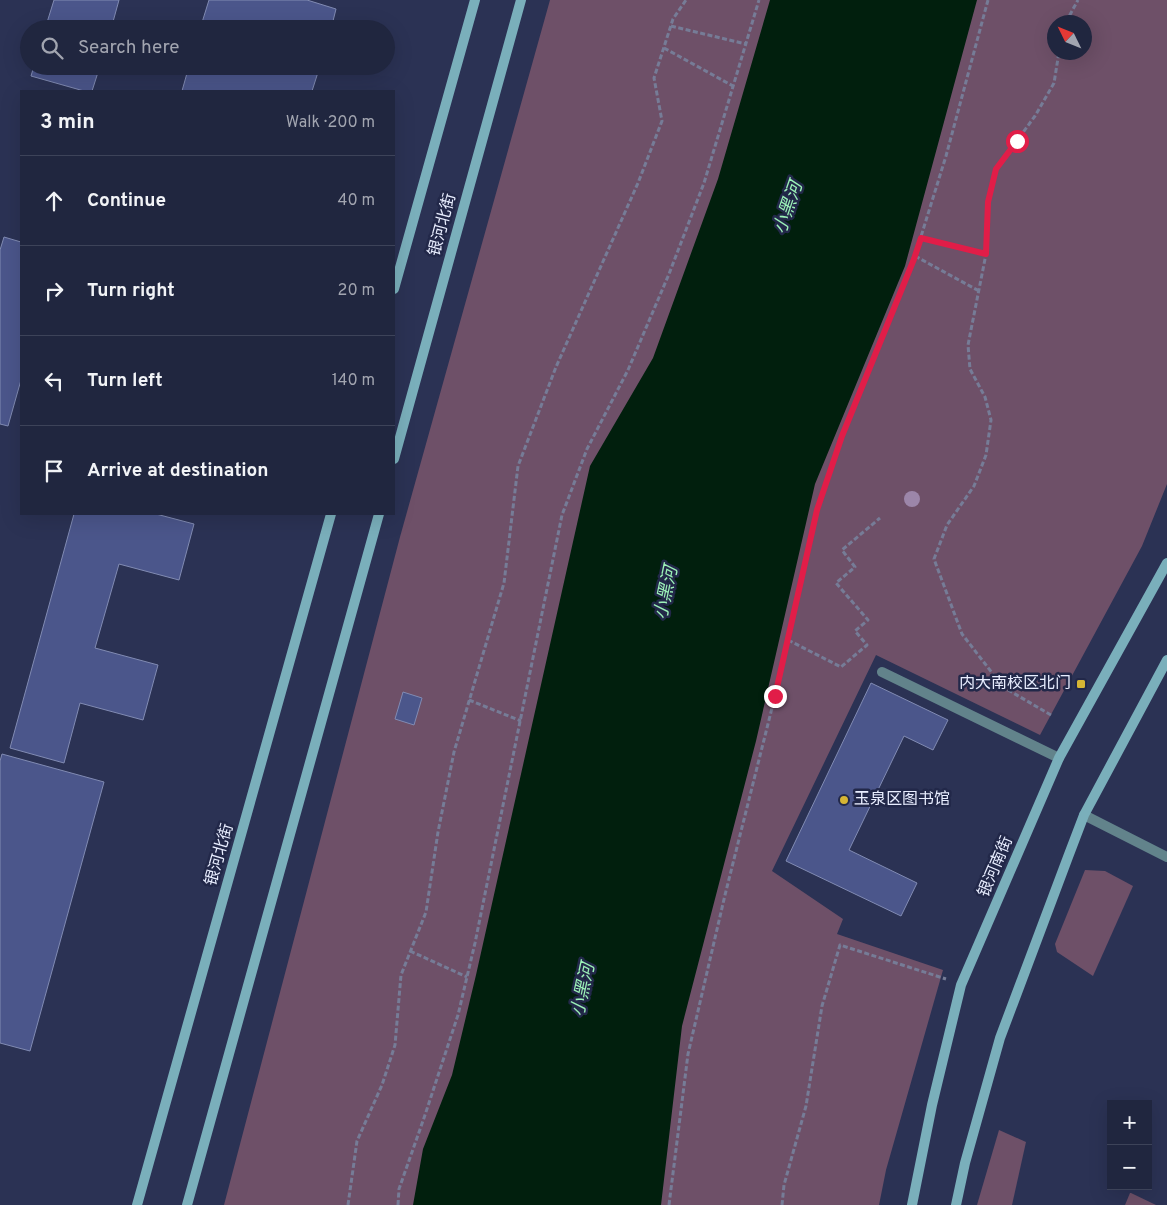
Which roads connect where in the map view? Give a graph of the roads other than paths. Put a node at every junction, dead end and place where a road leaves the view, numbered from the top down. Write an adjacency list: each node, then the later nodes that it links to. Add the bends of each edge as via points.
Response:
1 (475, 0): 3 (main road, 银河北街)
2 (520, 0): 4 (main road, 银河北街)
3 (395, 286)
4 (395, 455)
5 (331, 515): 13 (main road, 银河北街)
6 (378, 515): 14 (main road)
7 (1167, 563): 10 (main road, 银河南街)
8 (1167, 660): 11 (main road)
9 (882, 672): 10 (lane)
10 (1059, 758): 15 (main road, 银河南街, via 962,985 932,1105)
11 (1084, 815): 12 (lane); 16 (main road, via 1000,1038)
12 (1167, 857)
13 (137, 1205)
14 (188, 1205)
15 (912, 1205)
16 (956, 1205)

